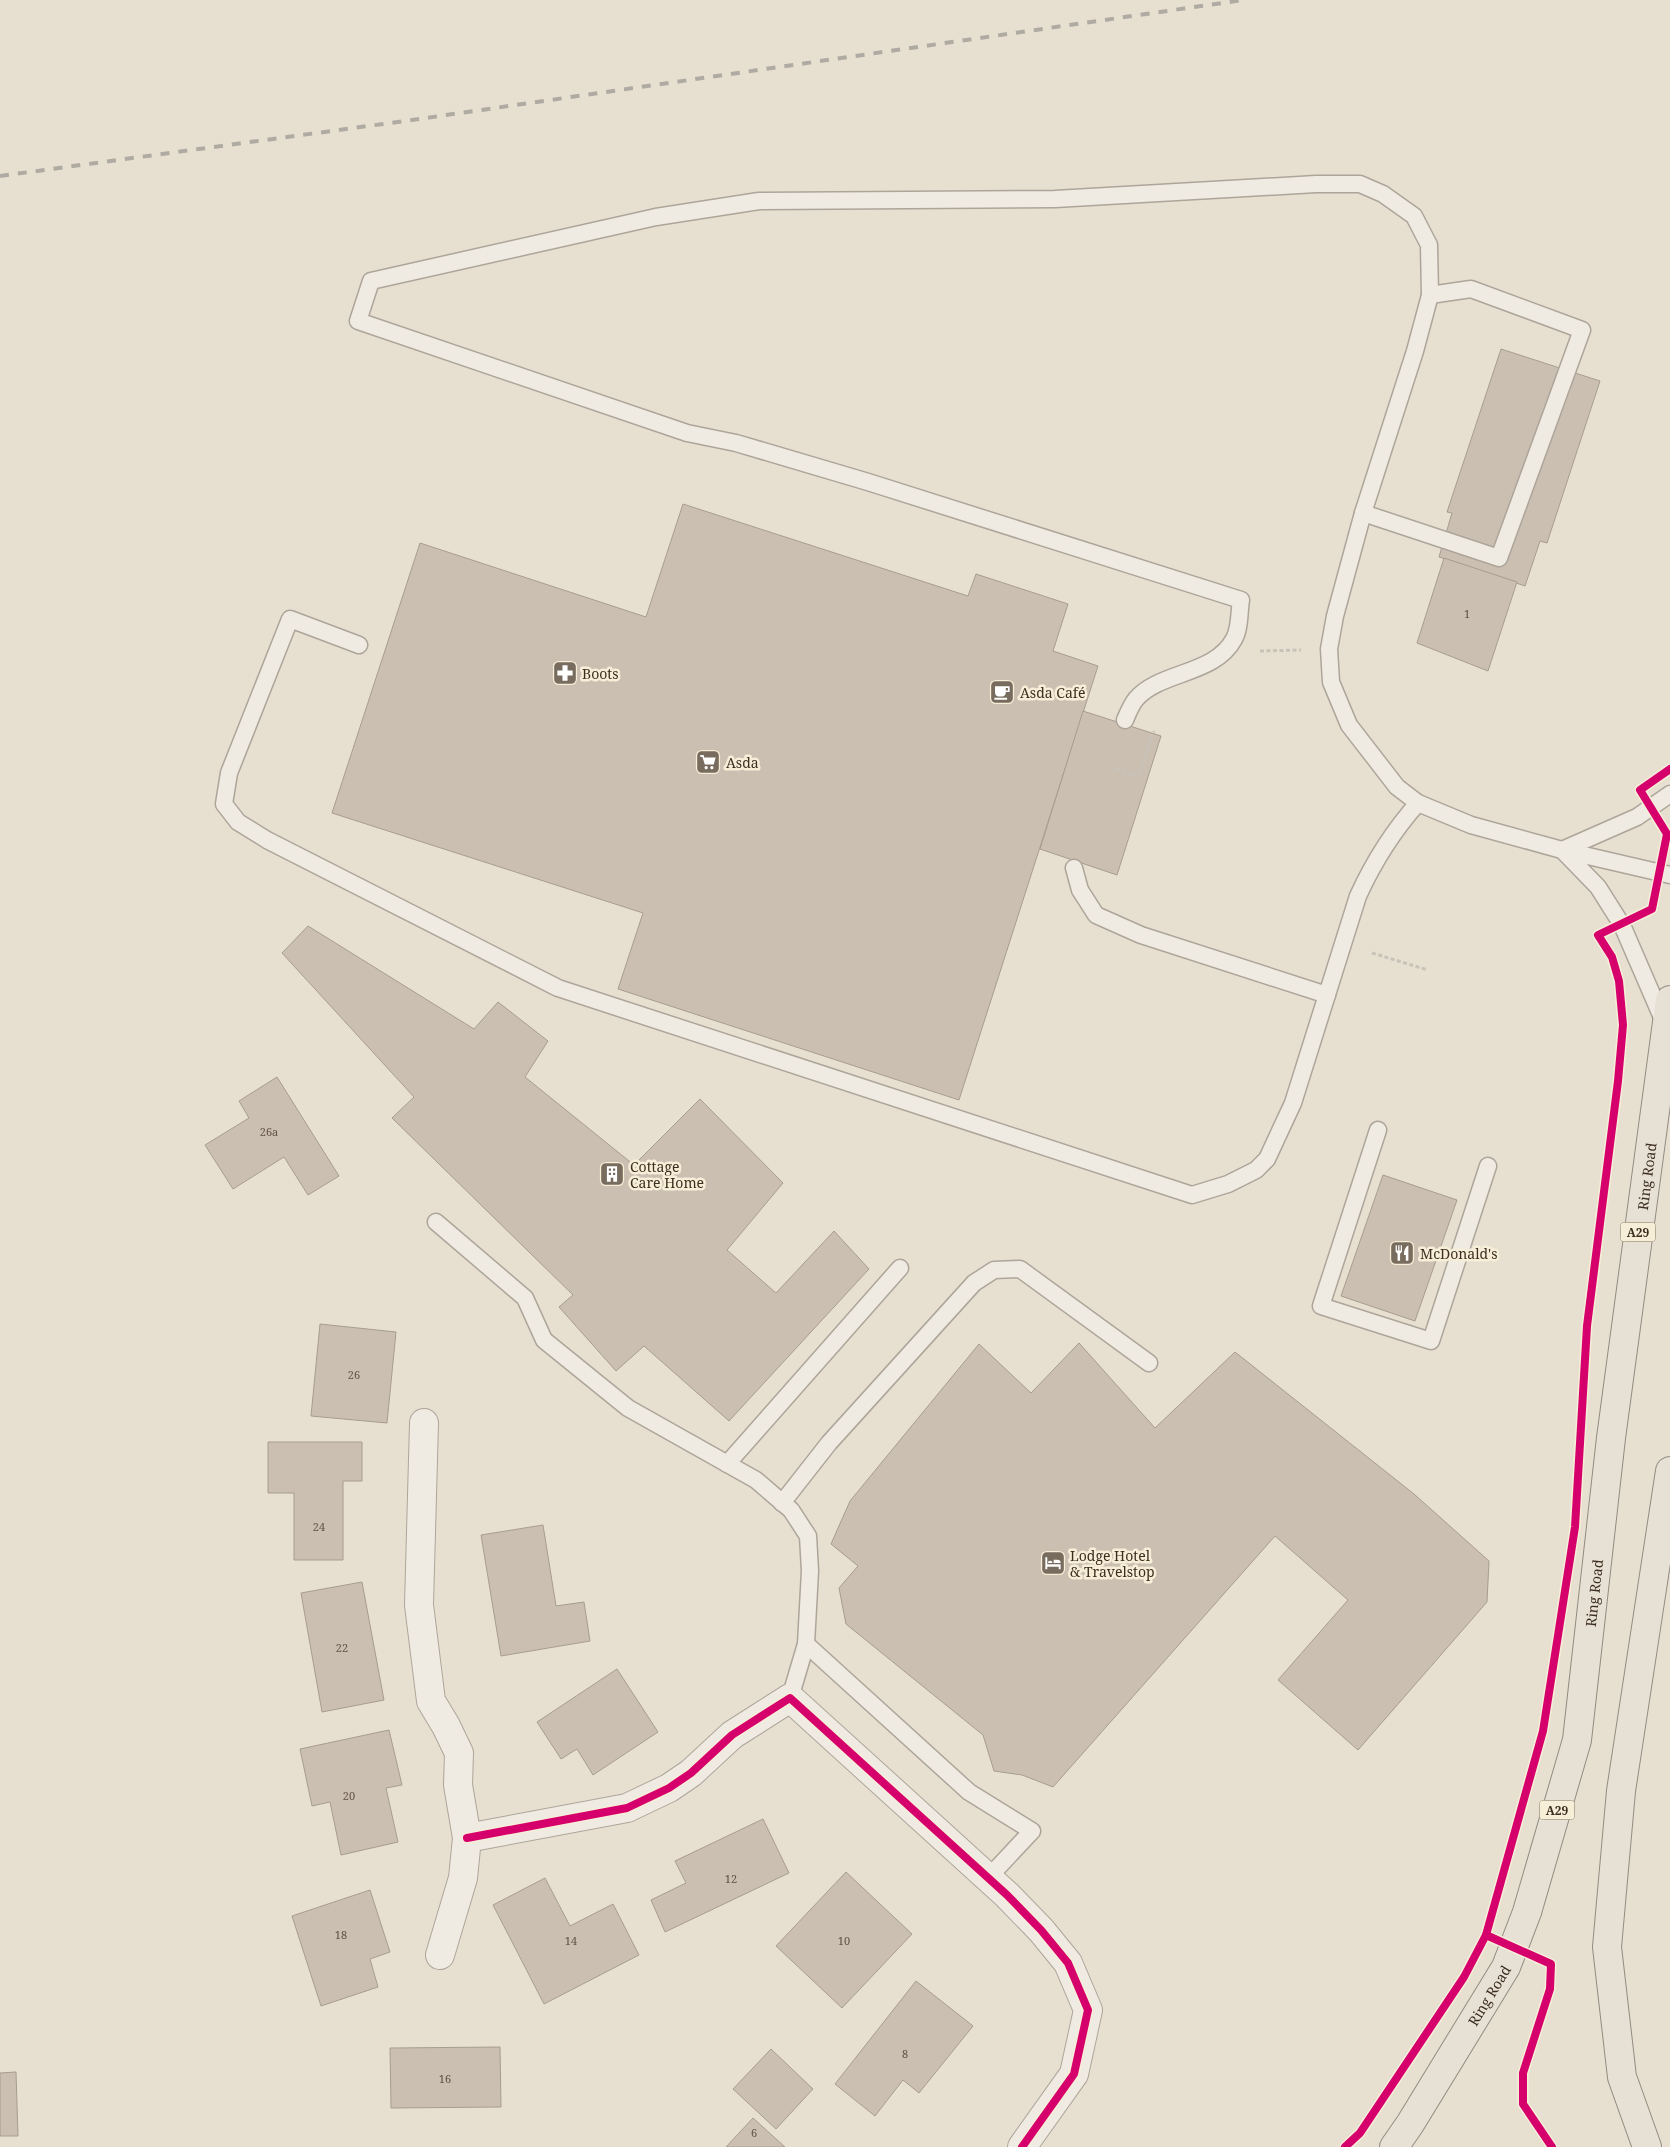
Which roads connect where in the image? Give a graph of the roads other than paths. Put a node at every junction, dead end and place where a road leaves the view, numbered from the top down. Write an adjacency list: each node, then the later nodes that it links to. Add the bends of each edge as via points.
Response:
1 (1430, 295): 2 (lane, via 1390,437); 2 (lane, via 1471,289 1582,330 1499,558); 4 (lane, via 1429,245 1414,216 1383,194 1360,184 1055,199 759,202 656,217 370,281 358,321 687,432 868,482 1241,600 1235,637 1225,653 1154,686 1136,699)
2 (1363, 514): 6 (lane, via 1334,616 1329,649 1331,682 1348,725 1397,786)
3 (359, 645): 10 (lane, via 290,620 229,773 224,804 238,822 268,840 558,988 1192,1195 1228,1184 1256,1170 1267,1159 1293,1103)
4 (1125, 720)
5 (1670, 794): 7 (lane, via 1637,817)
6 (1418, 803): 7 (lane, via 1471,825); 10 (lane, via 1399,824 1371,866 1358,896)
7 (1562, 850): 9 (lane); 12 (lane, via 1598,887 1622,925)
8 (1074, 868): 10 (lane, via 1080,890 1096,915 1141,935)
9 (1670, 875)
10 (1327, 996)
11 (1670, 1000): 12 (main road, Ring Road / A29)
12 (1665, 1026): 28 (main road, Ring Road / A29, via 1611,1438 1577,1740 1527,1912 1506,1967)
13 (1378, 1130): 14 (lane, via 1321,1306 1431,1341)
14 (1488, 1166)
15 (436, 1222): 19 (lane, via 525,1298 544,1340 628,1408)
16 (900, 1268): 19 (lane)
17 (1150, 1363): 21 (lane, via 1020,1270 994,1270 974,1283 829,1443)
18 (424, 1424): 24 (street, via 420,1605 431,1701 459,1753 458,1785)
19 (727, 1464): 21 (lane, via 756,1480)
20 (1670, 1471): 29 (main road, via 1621,1790 1607,1947 1622,2077)
21 (782, 1503): 22 (lane, via 791,1510 808,1536 810,1571)
22 (806, 1644): 23 (lane); 25 (lane, via 969,1792 1032,1831)
23 (790, 1698): 24 (street, via 732,1735 691,1773 669,1788 626,1808); 25 (street)
24 (467, 1838): 26 (street, via 463,1878)
25 (988, 1878): 27 (street, via 1042,1930 1068,1963 1088,2010 1074,2074)
26 (440, 1955)
27 (1022, 2147)
28 (1394, 2147)
29 (1647, 2147)

